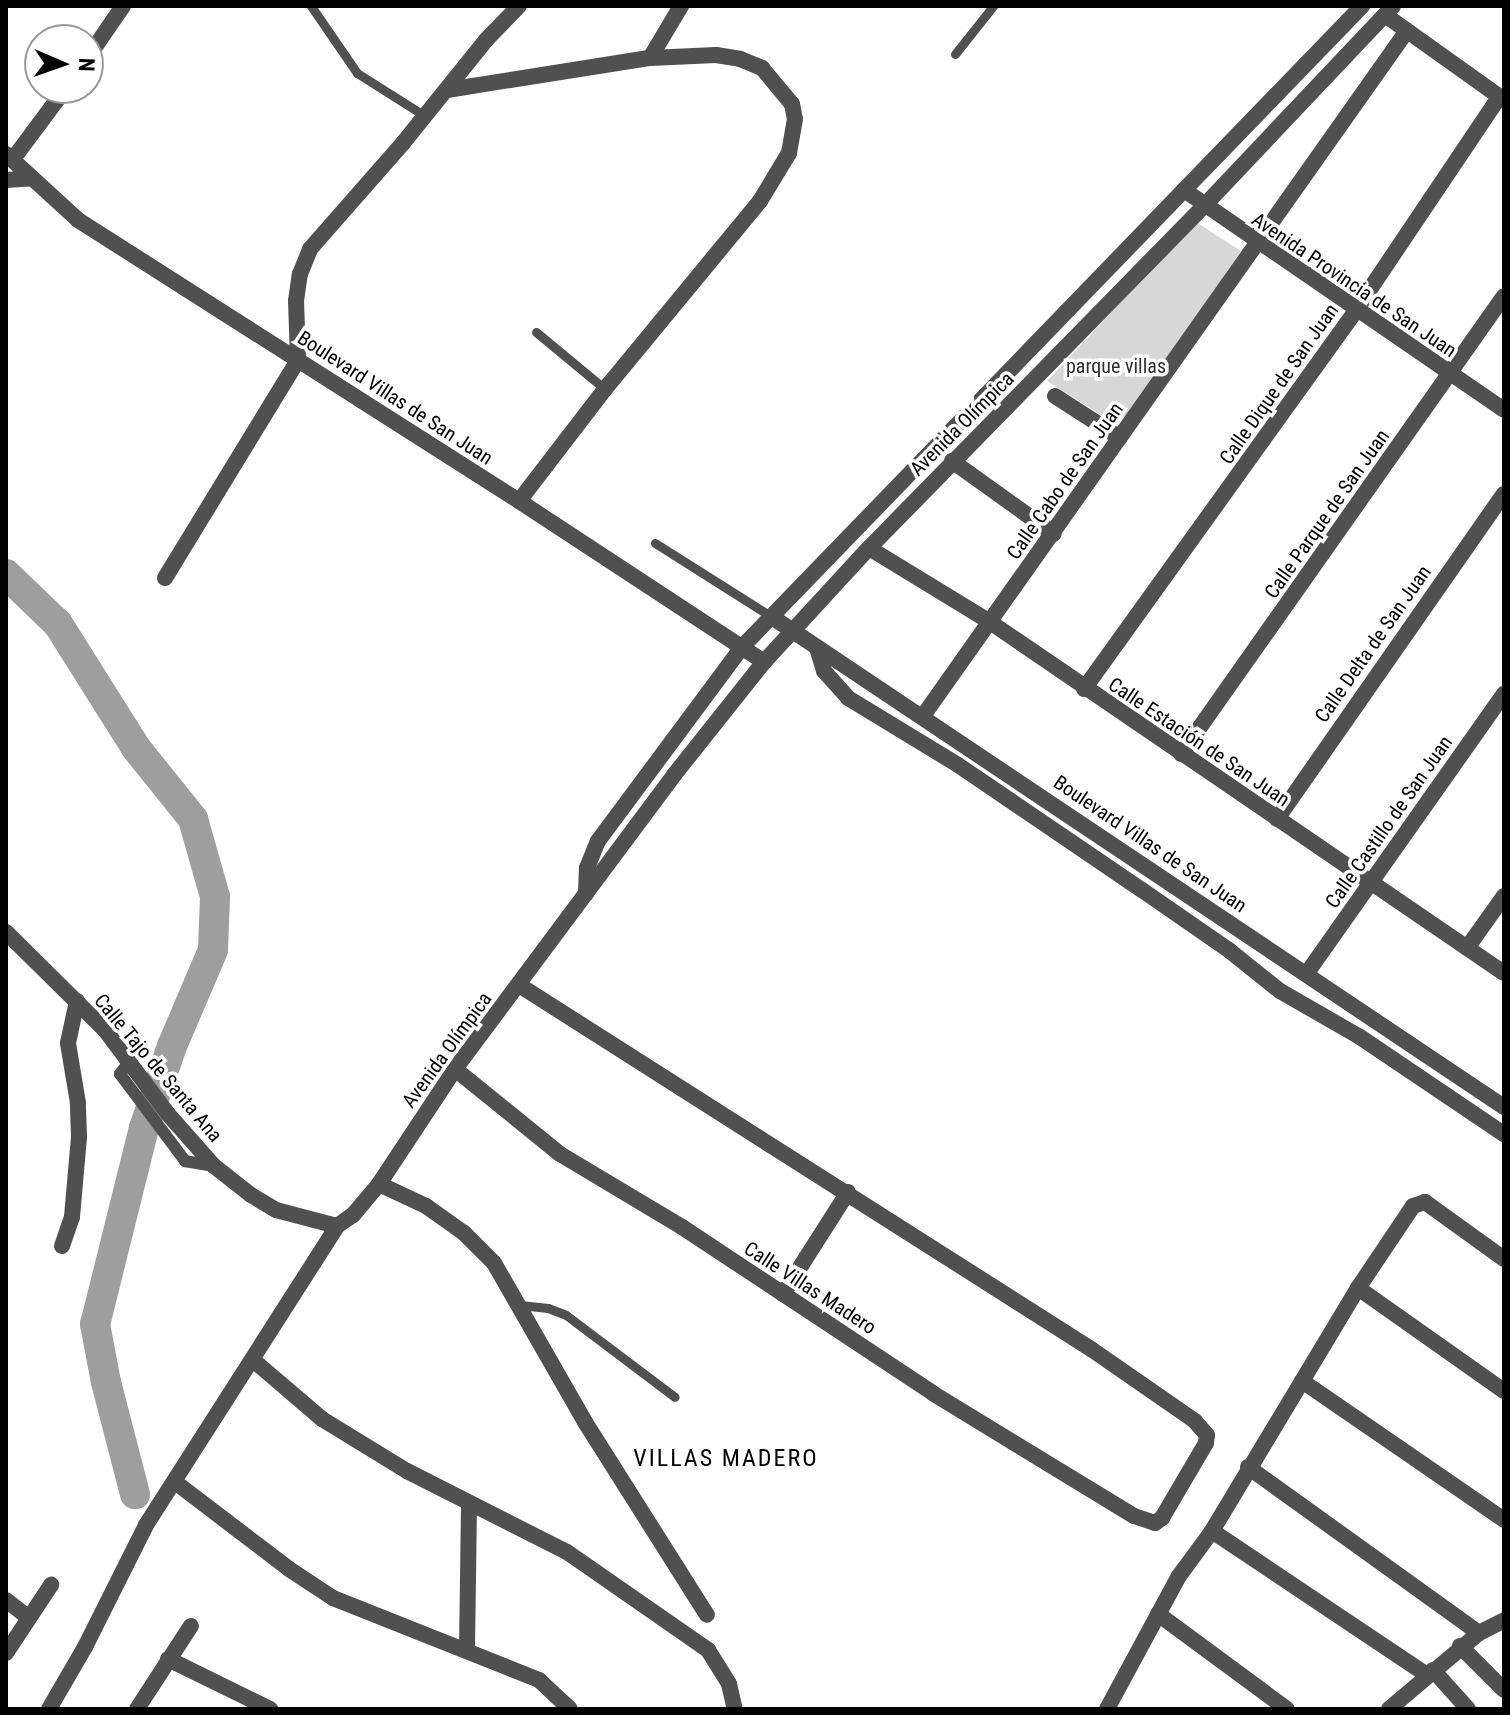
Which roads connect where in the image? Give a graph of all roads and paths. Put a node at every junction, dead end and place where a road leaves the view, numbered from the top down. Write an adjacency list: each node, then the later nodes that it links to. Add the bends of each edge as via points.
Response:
1 (123, 6): 9 (street)
2 (311, 6): 15 (lane, via 357,73)
3 (519, 6): 12 (street)
4 (681, 6): 11 (street)
5 (993, 6): 10 (lane)
6 (1362, 6): 19 (street, Avenida Olímpica)
7 (1389, 10): 8 (street); 20 (street, Avenida Olímpica)
8 (1406, 32): 13 (street); 21 (street, Calle Cabo de San Juan)
9 (104, 34)
10 (955, 54)
11 (650, 58): 12 (street); 27 (street, via 716,55 762,68 792,104 794,132 778,176 760,201)
12 (447, 90): 15 (street)
13 (1502, 99): 23 (street, Calle Dique de San Juan)
14 (53, 104): 16 (street)
15 (425, 116): 25 (street, via 310,249 296,301)
16 (9, 156): 17 (street, Boulevard Villas de San Juan)
17 (32, 178): 18 (street); 25 (street, Boulevard Villas de San Juan, via 78,220)
18 (6, 180)
19 (1184, 190): 20 (street, Avenida Provincia de San Juan); 38 (street, Avenida Olímpica)
20 (1204, 206): 21 (street, Avenida Provincia de San Juan); 31 (street, Avenida Olímpica)
21 (1257, 243): 23 (street, Avenida Provincia de San Juan); 30 (street, Calle Cabo de San Juan)
22 (1504, 296): 26 (street, Calle Parque de San Juan)
23 (1356, 310): 26 (street, Avenida Provincia de San Juan); 44 (street, Calle Dique de San Juan)
24 (536, 332): 27 (lane)
25 (298, 360): 33 (street, Boulevard Villas de San Juan); 37 (street)
26 (1451, 375): 29 (street, Avenida Provincia de San Juan); 47 (street, Calle Parque de San Juan)
27 (605, 389): 33 (street)
28 (1055, 396): 30 (street)
29 (1504, 410)
30 (1120, 438): 34 (street, Calle Cabo de San Juan)
31 (952, 461): 34 (street); 36 (street, Avenida Olímpica)
32 (1504, 494): 48 (street, Calle Delta de San Juan)
33 (519, 501): 41 (street, Boulevard Villas de San Juan)
34 (1054, 534): 39 (street, Calle Cabo de San Juan)
35 (655, 543): 38 (lane)
36 (869, 548): 39 (street, Calle Estación de San Juan); 40 (street, Avenida Olímpica)
37 (165, 578)
38 (772, 617): 40 (street, Boulevard Villas de San Juan); 41 (street, Avenida Olímpica)
39 (990, 622): 44 (street, Calle Estación de San Juan); 46 (street, Calle Cabo de San Juan)
40 (792, 630): 42 (street, Boulevard Villas de San Juan); 43 (street, Avenida Olímpica)
41 (742, 647): 43 (street, Boulevard Villas de San Juan); 50 (street, Avenida Olímpica, via 598,841 587,868)
42 (817, 648): 46 (street, Boulevard Villas de San Juan); 61 (street, via 824,671 848,698 958,765 1230,951 1280,991 1360,1037)
43 (764, 662): 50 (street, Avenida Olímpica)
44 (1084, 689): 47 (street, Calle Estación de San Juan)
45 (1504, 694): 49 (street, Calle Castillo de San Juan)
46 (923, 716): 54 (street, Boulevard Villas de San Juan)
47 (1181, 754): 48 (street, Calle Estación de San Juan)
48 (1277, 819): 49 (street, Calle Estación de San Juan)
49 (1371, 882): 53 (street, Calle Estación de San Juan); 54 (street, Calle Castillo de San Juan)
50 (586, 894): 56 (street, Avenida Olímpica)
51 (1504, 896): 53 (street)
52 (6, 932): 57 (street, Calle Tajo de Santa Ana)
53 (1467, 948): 55 (street, Calle Estación de San Juan)
54 (1307, 973): 60 (street, Boulevard Villas de San Juan)
55 (1504, 973)
56 (519, 985): 59 (street, Avenida Olímpica); 64 (street)
57 (77, 1001): 58 (street, Calle Tajo de Santa Ana); 66 (street, via 68,1043 79,1137 72,1217)
58 (124, 1068): 62 (street, Calle Tajo de Santa Ana); 62 (street, via 185,1161)
59 (455, 1069): 63 (street, Avenida Olímpica); 69 (street, Calle Villas Madero, via 560,1154)
60 (1504, 1107)
61 (1504, 1134)
62 (214, 1166): 65 (street, Calle Tajo de Santa Ana, via 276,1210)
63 (379, 1184): 65 (street, Avenida Olímpica); 70 (street, via 426,1206 464,1233 494,1263)
64 (848, 1192): 69 (street); 69 (street, Calle Villas Madero, via 1203,1428 1207,1435 1201,1454 1162,1518 1155,1523 1134,1516)
65 (337, 1226): 71 (street, Avenida Olímpica)
66 (62, 1246)
67 (1504, 1259): 68 (street, via 1418,1201)
68 (1358, 1288): 72 (street); 73 (street)
69 (783, 1294)
70 (520, 1305): 74 (lane, via 566,1315); 83 (street, via 585,1422)
71 (253, 1360): 76 (street, Avenida Olímpica); 77 (street, via 322,1419)
72 (1302, 1381): 75 (street); 78 (street)
73 (1504, 1391)
74 (675, 1397)
75 (1248, 1467): 79 (street); 87 (street)
76 (175, 1482): 89 (street, via 333,1598); 95 (street, Avenida Olímpica, via 146,1525)
77 (469, 1504): 89 (street); 98 (street, via 567,1552 708,1650 729,1684)
78 (1504, 1520)
79 (1212, 1531): 82 (street); 92 (street)
80 (51, 1585): 84 (street)
81 (6, 1600): 84 (street)
82 (1158, 1614): 99 (street); 100 (street)
83 (707, 1615)
84 (29, 1618): 90 (street)
85 (1504, 1620): 87 (street)
86 (191, 1626): 91 (street)
87 (1479, 1633): 88 (street)
88 (1460, 1646): 92 (street); 93 (street)
89 (467, 1649): 97 (street, via 539,1680)
90 (6, 1653)
91 (168, 1659): 94 (street); 96 (street)
92 (1430, 1673): 101 (street); 102 (street)
93 (1504, 1690)
94 (266, 1708)
95 (49, 1709)
96 (137, 1709)
97 (570, 1709)
98 (735, 1709)
99 (1107, 1709)
100 (1287, 1709)
101 (1389, 1709)
102 (1468, 1709)

